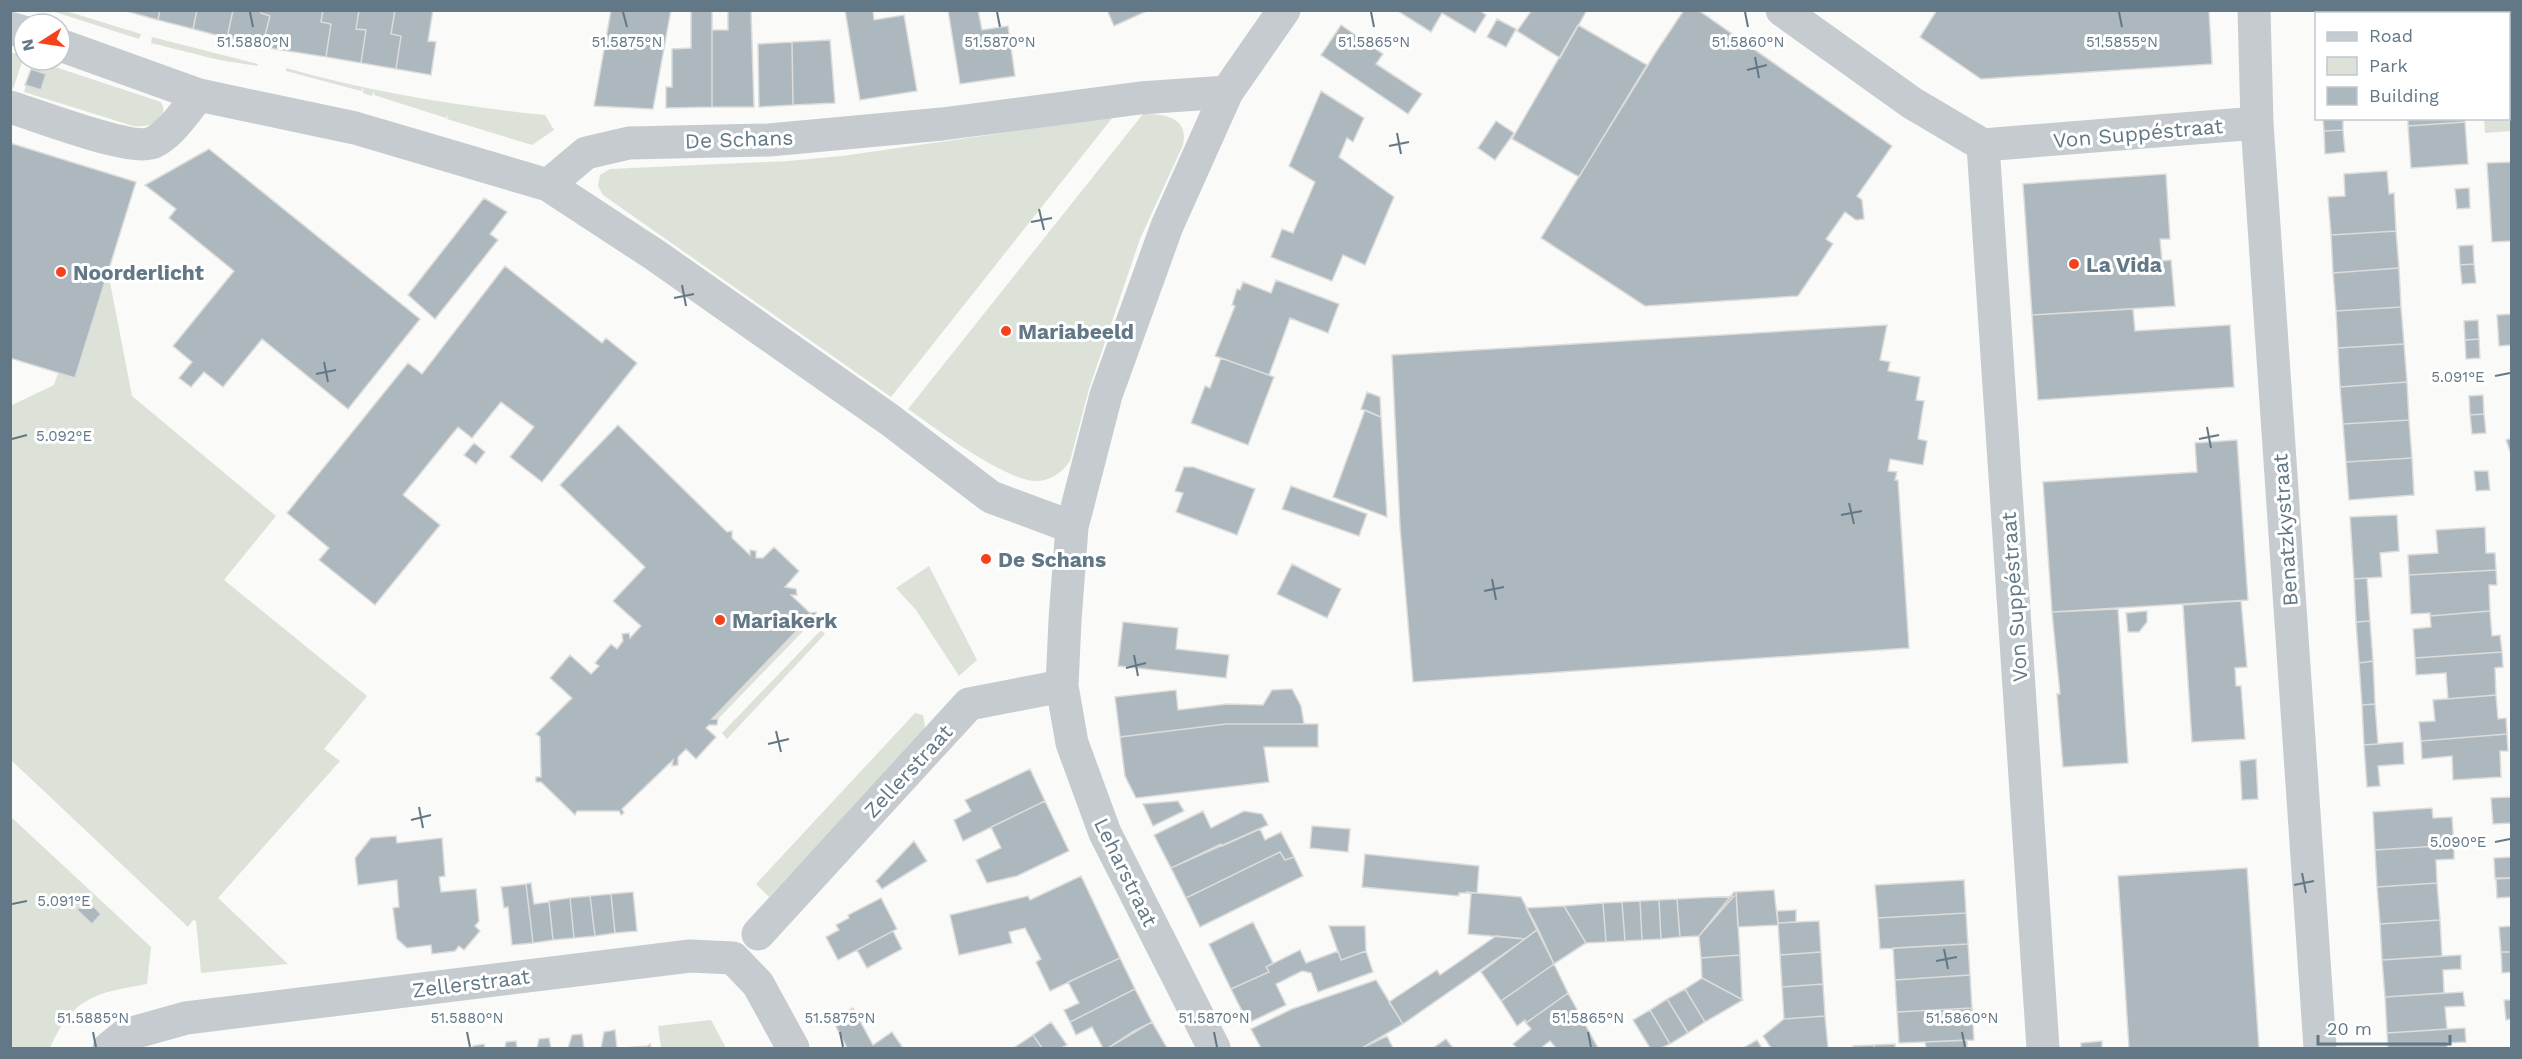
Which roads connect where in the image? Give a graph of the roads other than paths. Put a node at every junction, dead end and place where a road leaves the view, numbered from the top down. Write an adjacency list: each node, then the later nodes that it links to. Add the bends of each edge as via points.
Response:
1 (1284, 10): 5 (street)
2 (1782, 10): 9 (street, via 1912,103)
3 (2254, 10): 8 (street, Benatzkystraat)
4 (72, 49): 6 (street)
5 (1227, 92): 10 (street, De Schans, via 1140,98 942,124 769,140 629,142 586,153); 11 (street, via 1167,226 1106,395)
6 (199, 95): 7 (street, via 168,133 141,146); 10 (street, via 355,128)
7 (10, 107)
8 (2258, 123): 9 (street, Von Suppéstraat); 18 (street, Benatzkystraat)
9 (1983, 145): 17 (street, Von Suppéstraat)
10 (548, 185): 11 (street, via 655,255 991,497)
11 (1072, 527): 12 (street)
12 (1062, 686): 13 (street, Zellerstraat, via 969,704); 16 (street, Leharstraat, via 1072,743 1105,833)
13 (758, 934)
14 (108, 1048): 15 (street, Zellerstraat, via 125,1035 186,1018 690,956 733,958 758,984)
15 (793, 1048)
16 (1214, 1048)
17 (2043, 1048)
18 (2320, 1048)

